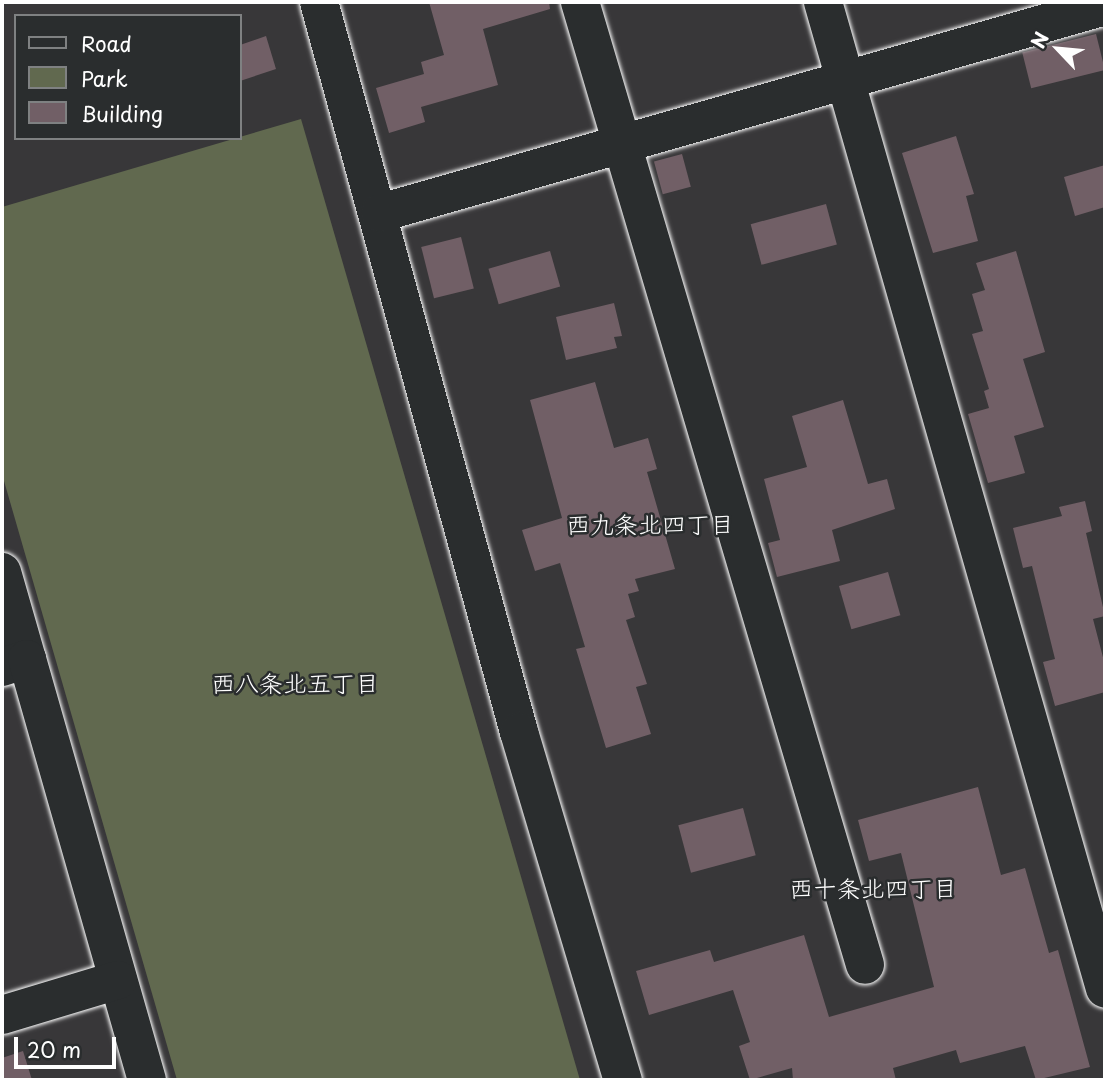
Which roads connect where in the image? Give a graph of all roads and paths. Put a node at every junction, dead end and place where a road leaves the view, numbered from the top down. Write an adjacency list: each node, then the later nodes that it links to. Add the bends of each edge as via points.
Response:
1 (320, 2): 7 (street)
2 (580, 2): 6 (street)
3 (822, 2): 5 (street)
4 (1105, 6): 5 (street)
5 (847, 83): 6 (street); 10 (street)
6 (622, 146): 7 (street); 11 (street)
7 (380, 214): 16 (street, via 519,732)
8 (2, 572): 9 (street)
9 (15, 663): 12 (street)
10 (1096, 917): 13 (street)
11 (865, 965)
12 (118, 980): 14 (street); 15 (street)
13 (1105, 989)
14 (2, 1015)
15 (147, 1080)
16 (624, 1080)

